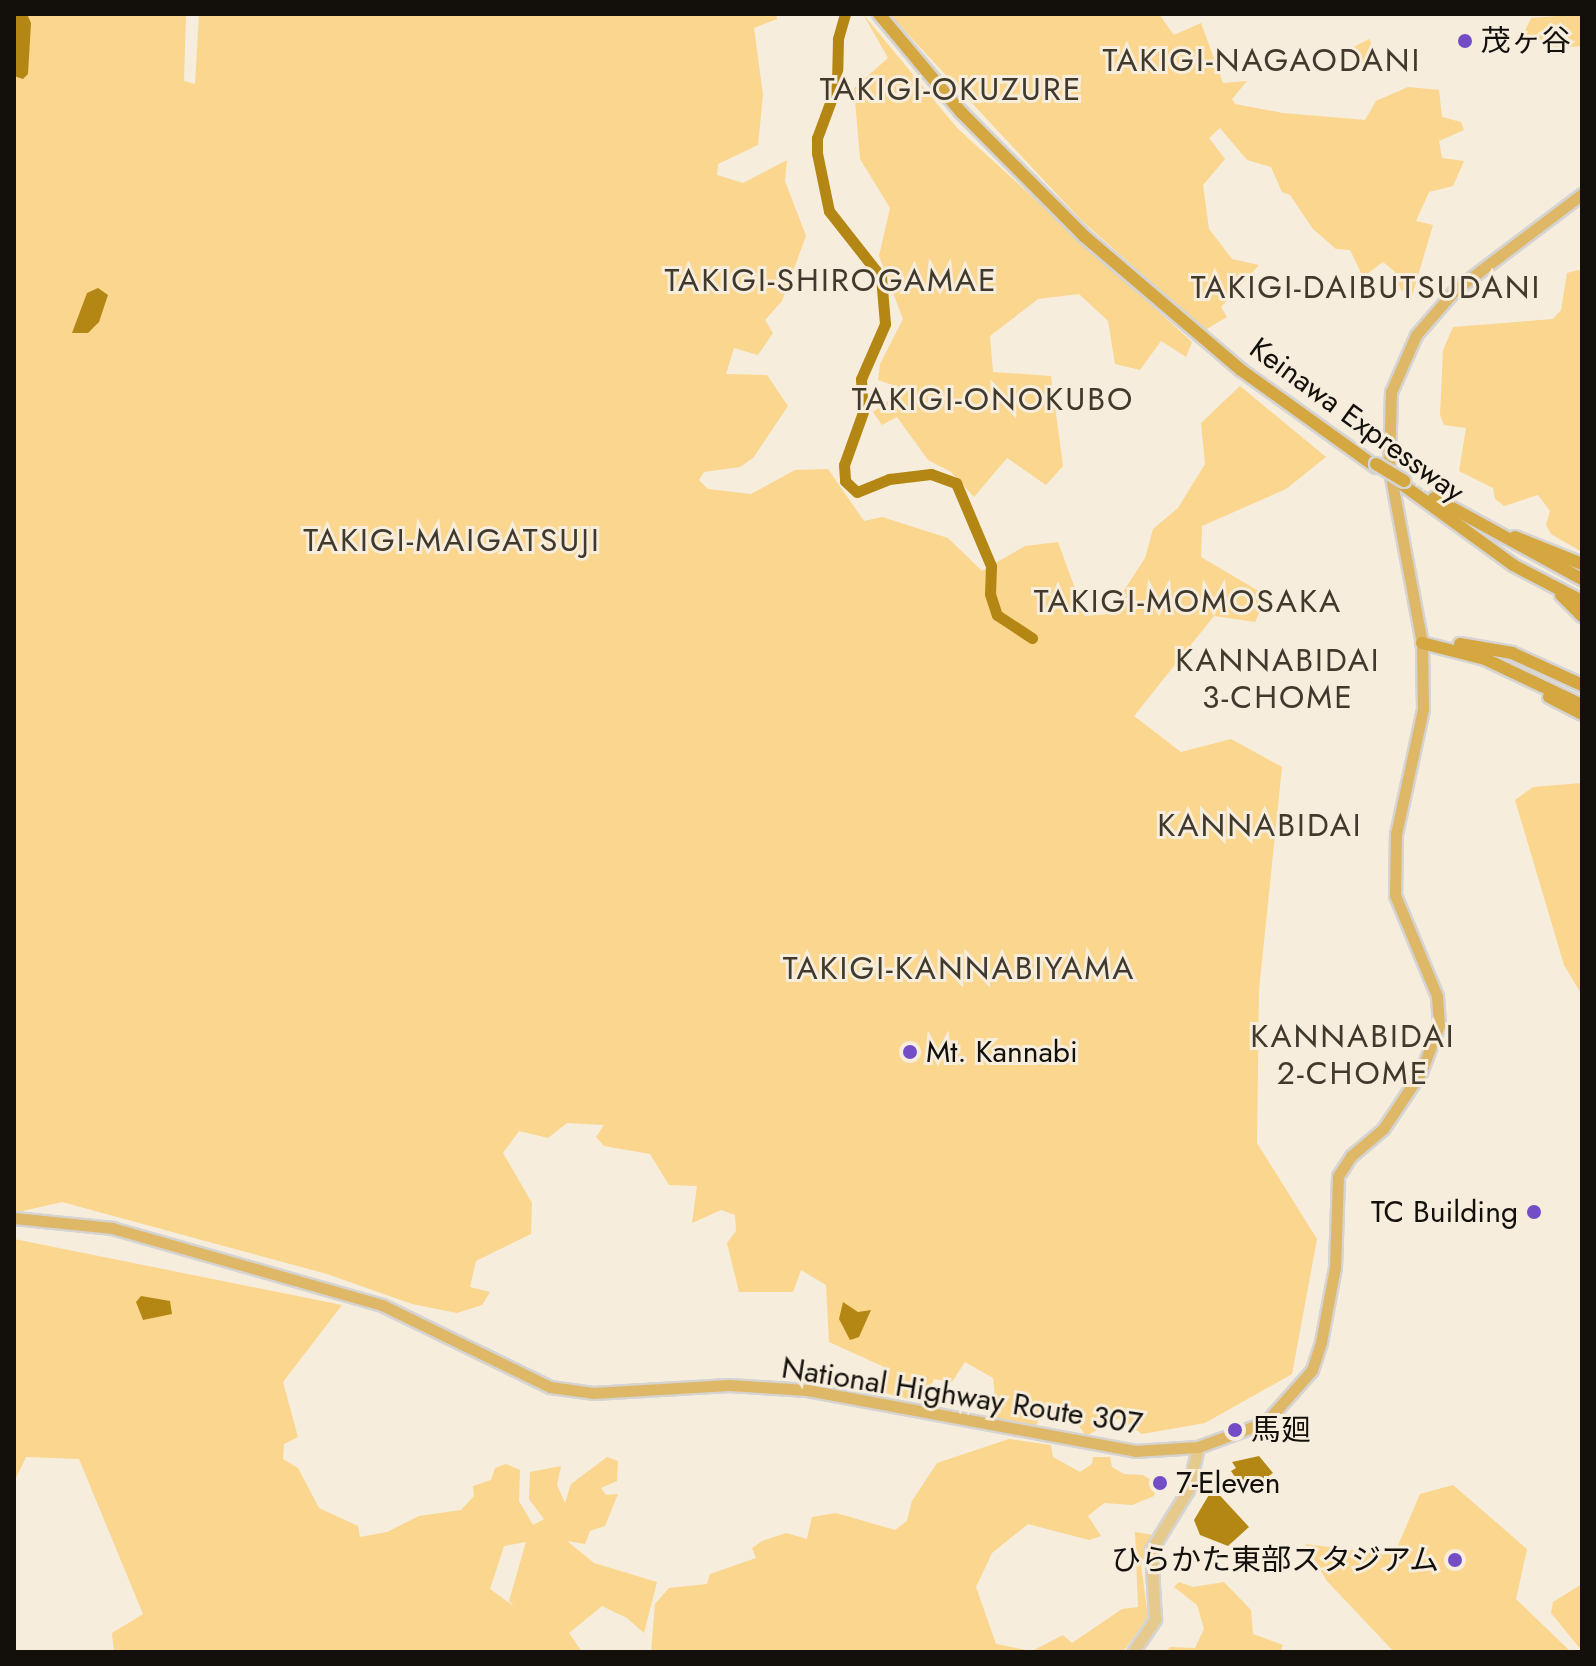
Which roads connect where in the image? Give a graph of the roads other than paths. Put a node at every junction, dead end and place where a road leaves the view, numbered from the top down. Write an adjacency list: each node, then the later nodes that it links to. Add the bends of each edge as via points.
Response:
1 (879, 14): 3 (highway, Keinawa Expressway, bridge, via 1026,181 1143,290 1291,409)
2 (1582, 194): 10 (highway, National Highway Route 307, via 1455,290 1416,335 1396,376 1388,404 1389,467)
3 (1403, 483): 4 (highway, Keinawa Expressway); 7 (highway, Keinawa Expressway, via 1513,565)
4 (1421, 491): 5 (highway); 6 (highway, Keinawa Expressway)
5 (1582, 564)
6 (1582, 579)
7 (1550, 584): 8 (highway, Keinawa Expressway); 9 (highway)
8 (1582, 601)
9 (1582, 616)
10 (1422, 643): 11 (highway); 17 (highway, National Highway Route 307, via 1423,709 1392,857 1398,911 1437,996 1436,1042 1383,1129 1351,1156 1338,1176 1335,1267 1312,1370 1266,1422)
11 (1484, 654): 12 (highway, via 1512,653); 13 (highway); 14 (highway); 15 (highway)
12 (1582, 685)
13 (1582, 695)
14 (1582, 705)
15 (1582, 714)
16 (14, 1218): 17 (highway, National Highway Route 307, via 112,1228 382,1305 550,1387 593,1393 729,1385 807,1390 1097,1447)
17 (1198, 1447): 18 (main road, via 1188,1490 1151,1550 1155,1619)
18 (1133, 1652)

